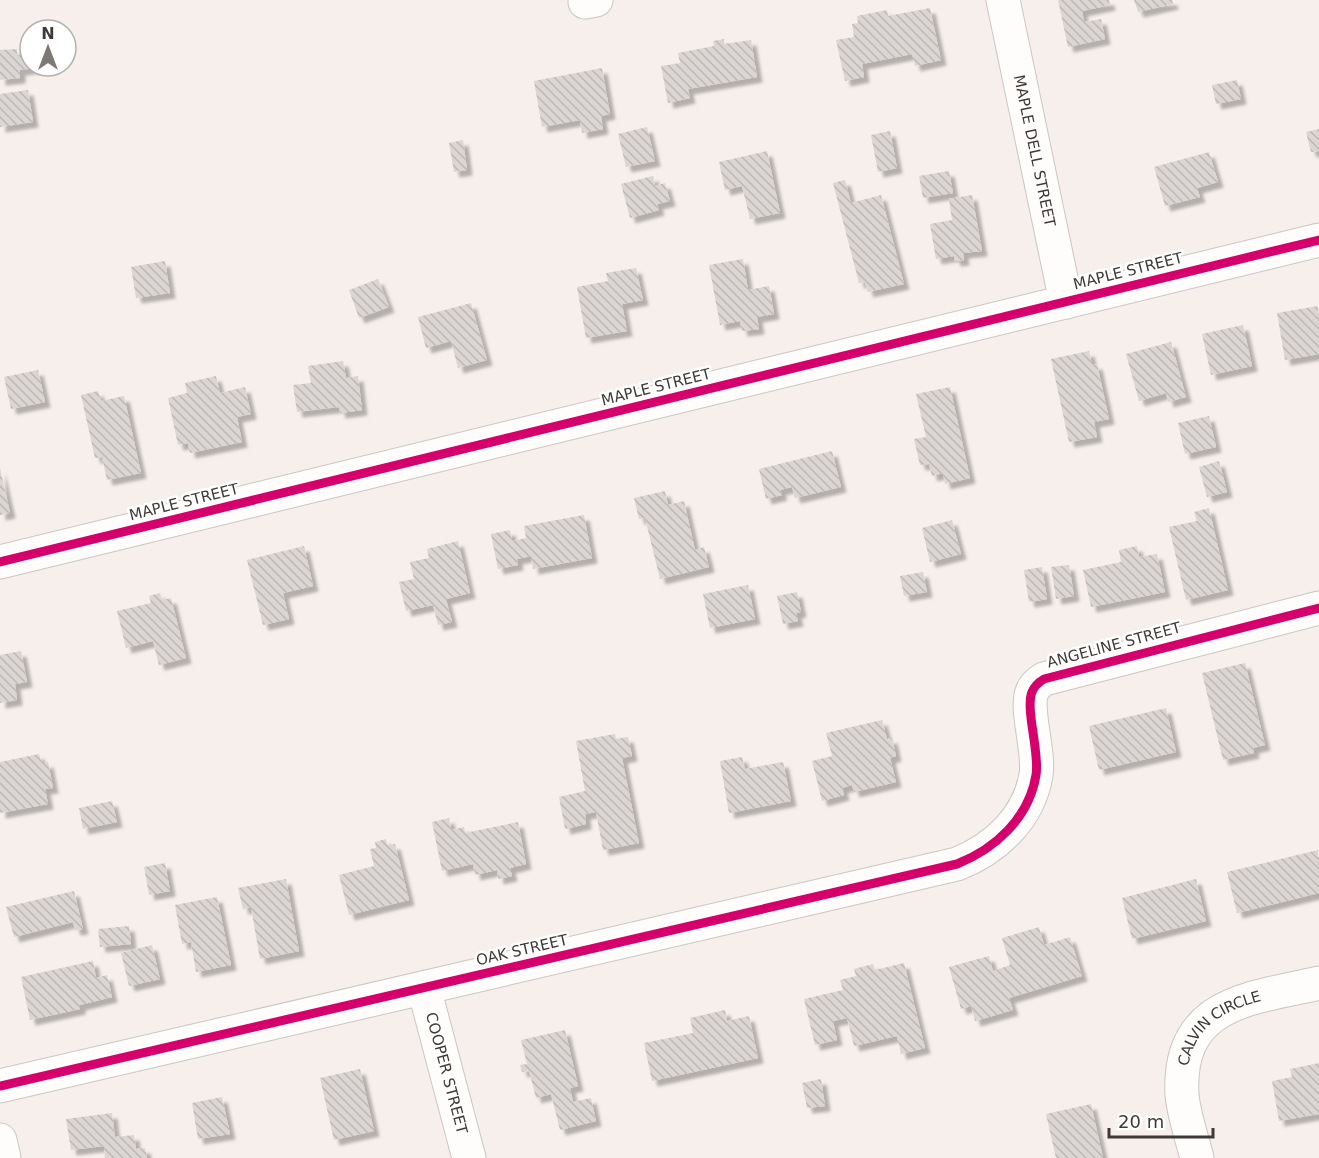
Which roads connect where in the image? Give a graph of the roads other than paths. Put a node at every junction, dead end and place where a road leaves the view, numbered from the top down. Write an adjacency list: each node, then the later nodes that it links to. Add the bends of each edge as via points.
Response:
1 (1003, 0): 3 (street, MAPLE DELL STREET)
2 (1319, 240): 3 (street, MAPLE STREET)
3 (1066, 302): 4 (street, MAPLE STREET)
4 (0, 562)
5 (1319, 608): 6 (street, ANGELINE STREET, via 1044,679 1030,699 1037,756 1036,775)
6 (1026, 803): 8 (street, OAK STREET, via 1003,836 974,858 957,864)
7 (1319, 982): 13 (street, CALVIN CIRCLE, via 1228,1006 1197,1032 1186,1054 1182,1098)
8 (424, 988): 9 (street, OAK STREET); 12 (street, COOPER STREET)
9 (0, 1086)
10 (0, 1140): 11 (street)
11 (4, 1158)
12 (469, 1158)
13 (1197, 1158)

